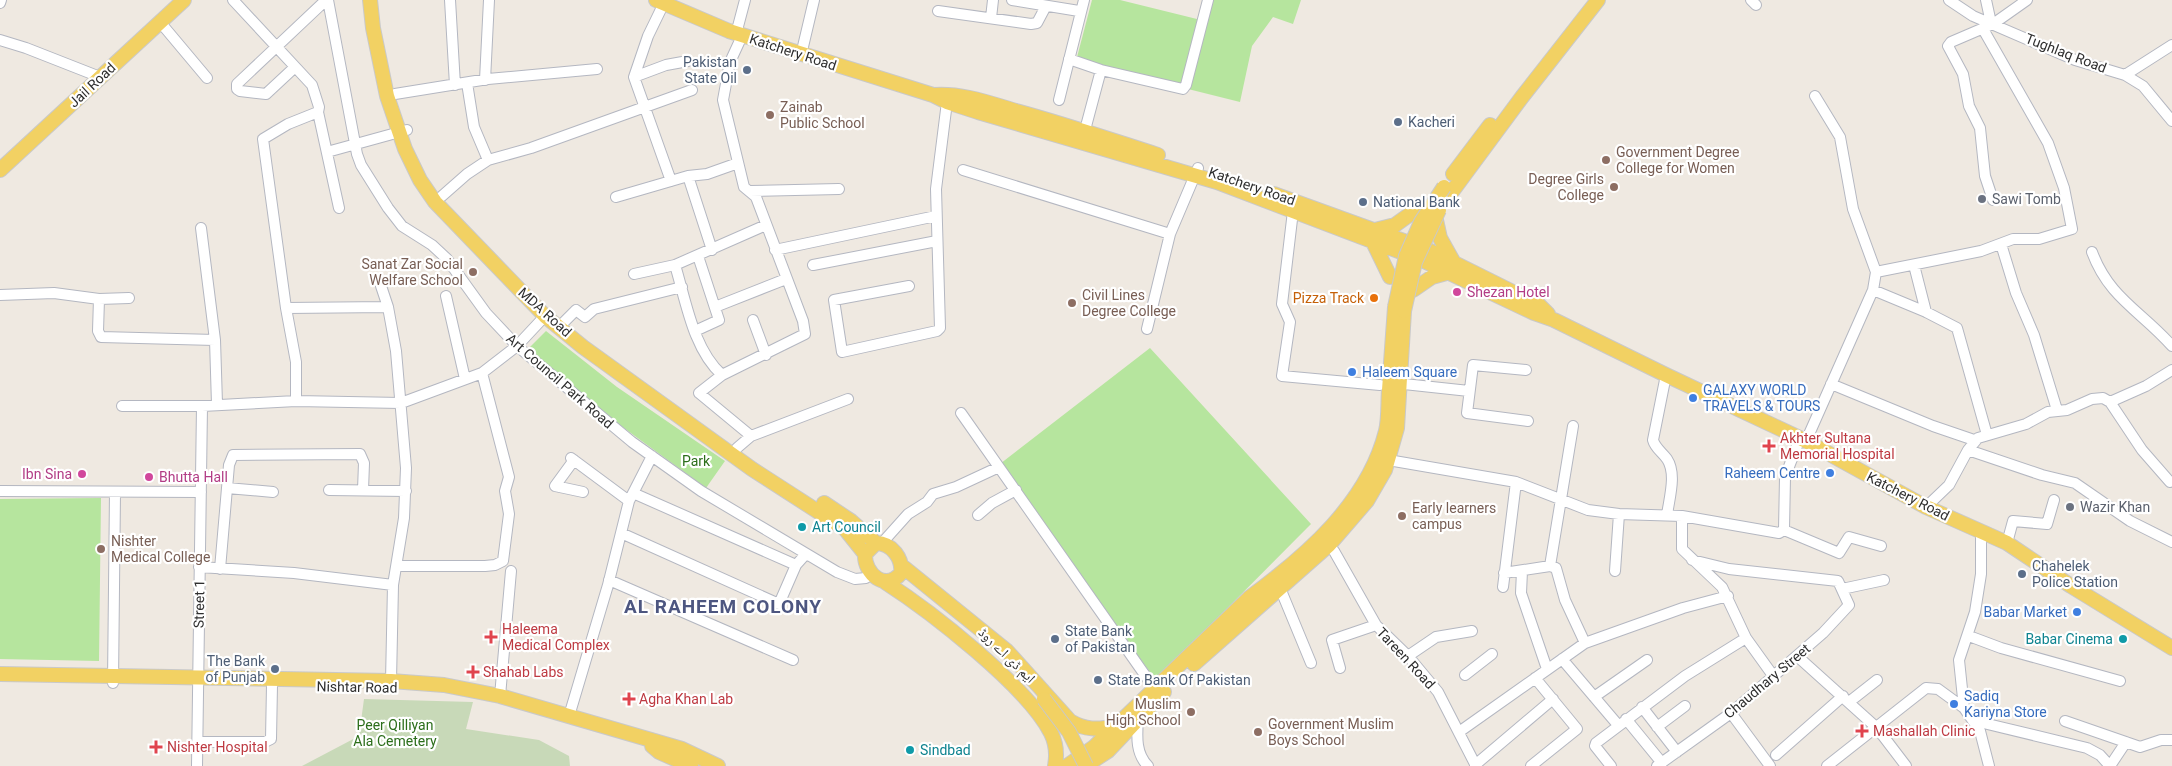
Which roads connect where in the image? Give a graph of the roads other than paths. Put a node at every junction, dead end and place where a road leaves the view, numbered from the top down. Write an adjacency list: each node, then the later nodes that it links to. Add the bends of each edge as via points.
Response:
1 (184, 0): 24 (main road, Jail Road)
2 (234, 0): 29 (street)
3 (327, 0): 29 (street); 56 (street, Art Council Park Road)
4 (370, 0): 55 (main road, MDA Road, via 387,96)
5 (379, 0): 44 (main road, MDA Road)
6 (450, 0): 42 (street)
7 (489, 0): 40 (street)
8 (744, 0): 26 (street)
9 (814, 0): 30 (street)
10 (993, 0): 23 (street)
11 (1012, 0): 20 (street)
12 (1084, 0): 22 (street)
13 (1208, 0): 35 (street, via 1183,89)
14 (1588, 0): 108 (main road, bridge, via 1474,145 1429,209 1406,256)
15 (1598, 0): 108 (main road, bridge, via 1436,213)
16 (1949, 0): 25 (street, Tughlaq Road)
17 (1986, 0): 25 (street)
18 (2027, 0): 25 (street)
19 (660, 2): 26 (main road, Katchery Road); 38 (street)
20 (1046, 6): 22 (street); 23 (street, via 1037,23)
21 (938, 11): 23 (street)
22 (1079, 11): 31 (street)
23 (991, 18)
24 (160, 22): 37 (main road, Jail Road); 39 (street)
25 (1989, 25): 36 (street, Tughlaq Road, via 2076,60); 71 (street, via 1948,46 1963,74 1969,106 1980,128 1985,176); 82 (street, via 2048,143 2073,226 2069,232 2043,239 2020,237)
26 (739, 35): 30 (main road, Katchery Road); 60 (street, via 723,91)
27 (0, 40): 37 (street)
28 (2172, 45): 36 (street)
29 (277, 47): 33 (street); 33 (street, via 237,84 240,91 266,94)
30 (801, 55): 45 (main road, Katchery Road)
31 (1069, 59): 35 (street); 47 (street)
32 (688, 61): 38 (street)
33 (295, 67): 51 (street, via 316,93)
34 (597, 69): 40 (street)
35 (1101, 70): 54 (street)
36 (2125, 75): 52 (street, Tughlaq Road, via 2143,86)
37 (100, 77): 61 (main road, Jail Road)
38 (634, 77): 50 (street)
39 (208, 78)
40 (485, 80): 41 (street)
41 (467, 83): 42 (street); 59 (street, via 474,126)
42 (455, 85): 44 (street)
43 (692, 90): 50 (street)
44 (395, 94): 55 (main road, MDA Road)
45 (933, 95): 48 (main road, Katchery Road); 49 (main road, Katchery Road, via 952,94)
46 (1815, 96): 92 (street, via 1840,137 1853,209)
47 (1059, 100)
48 (947, 102): 49 (main road, Katchery Road); 75 (street, via 936,189)
49 (979, 106): 53 (main road, Katchery Road)
50 (644, 108): 59 (street); 65 (street)
51 (318, 112): 58 (street); 107 (street, via 263,139)
52 (2172, 121)
53 (1053, 127): 54 (main road, Katchery Road); 57 (main road, Katchery Road)
54 (1085, 130): 57 (main road, Katchery Road)
55 (403, 131): 56 (street); 69 (main road, MDA Road, via 427,176); 91 (main road, MDA Road, via 420,180 435,202)
56 (356, 146): 58 (street); 117 (street, Art Council Park Road, via 361,165 402,226 447,259 486,313)
57 (1119, 148): 63 (main road, Katchery Road)
58 (327, 152): 73 (street)
59 (488, 160): 69 (street, via 466,174)
60 (738, 163): 64 (street, via 707,174); 68 (street, via 744,186)
61 (0, 170)
62 (964, 170): 79 (street)
63 (1196, 171): 66 (main road, Katchery Road); 79 (street)
64 (688, 176): 65 (street); 83 (street)
65 (671, 181): 70 (street)
66 (1230, 182): 74 (main road, Katchery Road); 80 (main road, Katchery Road)
67 (838, 189): 68 (street)
68 (750, 191): 77 (street, via 756,197)
69 (442, 196): 91 (main road, MDA Road)
70 (616, 196)
71 (1993, 200)
72 (1420, 207): 80 (main road)
73 (340, 208)
74 (1293, 211): 80 (main road, Katchery Road); 128 (street, via 1282,304 1290,322 1282,376)
75 (936, 216): 81 (street); 84 (street)
76 (1436, 220): 90 (main road)
77 (766, 225): 83 (street); 84 (street)
78 (201, 228): 115 (street)
79 (1170, 234): 113 (street)
80 (1372, 236): 90 (main road, Katchery Road, via 1426,249); 94 (main road)
81 (937, 241): 88 (street); 97 (street, via 939,330 842,352 834,300)
82 (2001, 244): 89 (street); 137 (street)
83 (712, 250): 86 (street)
84 (775, 250): 95 (street)
85 (2092, 252): 118 (street, via 2111,290)
86 (698, 256): 87 (street); 106 (street)
87 (676, 265): 93 (street); 98 (street)
88 (813, 265)
89 (1914, 265): 92 (street); 109 (street)
90 (1452, 268): 99 (main road); 124 (main road, Katchery Road, via 1534,313)
91 (506, 270): 110 (main road, MDA Road); 112 (main road, MDA Road)
92 (1876, 272): 100 (street)
93 (634, 274)
94 (1390, 277)
95 (786, 279): 106 (street); 119 (street, via 804,321 805,336)
96 (381, 286): 105 (street)
97 (909, 286)
98 (682, 287): 112 (street, via 594,309 585,317 576,310); 114 (street)
99 (1413, 290)
100 (1873, 290): 109 (street); 127 (street)
101 (0, 295): 104 (street, via 54,293)
102 (446, 296): 125 (street)
103 (129, 298): 104 (street)
104 (99, 299): 115 (street, via 98,331 101,337)
105 (388, 307): 107 (street); 133 (street)
106 (715, 307): 114 (street, via 719,320)
107 (286, 308): 131 (street, via 296,362)
108 (1400, 309): 197 (main road, via 1396,428 1385,470 1367,501 1329,546); 225 (main road, via 1386,430 1376,462 1355,498 1332,525 1276,578 1249,598)
109 (1926, 312): 141 (street, via 1957,328)
110 (545, 316): 116 (main road, MDA Road); 117 (street)
111 (753, 320): 119 (street)
112 (564, 322): 116 (main road, MDA Road)
113 (1147, 328)
114 (695, 331): 123 (street, via 702,348)
115 (215, 340): 134 (street)
116 (586, 344): 145 (main road, MDA Road); 178 (main road, via 752,469 845,529)
117 (517, 346): 122 (street); 147 (street, Art Council Park Road)
118 (2172, 346)
119 (766, 355): 123 (street)
120 (1526, 370): 129 (street, via 1473,366)
121 (2172, 370): 132 (street)
122 (482, 373): 125 (street); 182 (street, via 509,478 504,491 509,514 503,561 485,566)
123 (722, 375): 142 (street, via 699,393)
124 (1666, 376): 143 (main road, Katchery Road); 168 (street, via 1653,440 1672,471)
125 (465, 379): 133 (street)
126 (1404, 384): 129 (street)
127 (1831, 384): 143 (street); 144 (street)
128 (1380, 385)
129 (1469, 392): 139 (street, via 1466,413)
130 (848, 399): 142 (street)
131 (296, 400): 133 (street); 134 (street)
132 (2110, 402): 137 (street, via 2092,398 2066,410); 151 (street, via 2142,450)
133 (401, 403): 157 (street)
134 (217, 404): 136 (street)
135 (122, 406): 136 (street)
136 (202, 406): 159 (street, Street 1)
137 (2057, 410): 141 (street, via 2026,424)
138 (961, 413): 149 (street)
139 (1528, 421)
140 (1573, 426): 163 (street)
141 (1986, 435): 144 (street)
142 (751, 436): 145 (street)
143 (1802, 440): 165 (main road, Katchery Road); 170 (street, via 1785,477)
144 (1974, 440): 146 (street)
145 (738, 448): 174 (main road, MDA Road, via 851,521)
146 (1968, 450): 165 (street, via 1949,484); 173 (street, via 2075,483 2130,521)
147 (652, 456): 162 (street); 179 (street, Art Council Park Road, via 701,491)
148 (1394, 461): 150 (street)
149 (999, 467): 155 (street); 174 (street, via 933,494)
150 (1516, 482): 163 (street); 189 (street)
151 (2170, 482)
152 (227, 488): 154 (street, via 233,455 356,454 363,459); 160 (street); 185 (street)
153 (329, 490): 154 (street)
154 (364, 490): 157 (street)
155 (1016, 490): 167 (street, via 992,503); 225 (street)
156 (0, 491): 158 (street)
157 (406, 491): 182 (street)
158 (114, 492): 159 (street); 218 (street)
159 (201, 492): 184 (street, Street 1)
160 (273, 492)
161 (583, 492): 162 (street, via 555,486 572,459)
162 (631, 497): 172 (street); 181 (street)
163 (1561, 500): 166 (street, via 1588,510); 183 (street)
164 (2054, 500): 175 (street, via 2047,524 2013,521)
165 (1926, 507): 171 (main road, Katchery Road)
166 (1619, 514): 168 (street); 188 (street)
167 (978, 516)
168 (1667, 516): 169 (street)
169 (1682, 516): 170 (street, via 1779,533); 180 (street, via 1682,549)
170 (1784, 530): 176 (street, via 1839,553 1849,537)
171 (1981, 532): 175 (main road, Katchery Road); 201 (street, via 1981,574)
172 (621, 533): 181 (street, via 779,604); 192 (street)
173 (2172, 542)
174 (879, 543): 178 (main road); 191 (main road, via 894,552)
175 (2007, 543): 204 (main road, Katchery Road)
176 (1881, 546)
177 (1334, 551): 199 (street, Tareen Road)
178 (865, 554): 190 (main road)
179 (805, 555): 181 (street); 190 (street, Art Council Park Road, via 856,579 866,578)
180 (1692, 560): 195 (street); 198 (street)
181 (796, 565)
182 (398, 566): 194 (street)
183 (1550, 566): 187 (street); 203 (street, via 1557,570)
184 (199, 567): 185 (street); 220 (street, Street 1)
185 (220, 569): 194 (street, via 303,574)
186 (511, 571): 226 (street)
187 (1522, 571): 189 (street); 213 (street, via 1520,587 1523,600)
188 (1614, 571)
189 (1504, 572): 196 (street)
190 (870, 573): 191 (main road, via 874,577)
191 (895, 576): 239 (main road, ایم ڈی اے روڈ, via 1007,651 1070,720 1092,729); 257 (main road, ایم ڈی اے روڈ, via 940,622 1020,693 1052,734); 259 (main road, ایم ڈی اے روڈ, via 1001,661 1042,701)
192 (609, 580): 209 (street); 234 (street)
193 (1884, 580): 195 (street)
194 (393, 585): 221 (street)
195 (1840, 586): 207 (street, Chaudhary Street, via 1849,606)
196 (1502, 587)
197 (1280, 588): 211 (street); 235 (main road)
198 (1728, 596): 202 (street); 203 (street, via 1683,608)
199 (1376, 625): 206 (street, Tareen Road); 212 (street, via 1332,640)
200 (1472, 631): 206 (street, via 1436,637)
201 (1969, 636): 222 (street); 232 (street, via 1959,660)
202 (1746, 638): 216 (street); 231 (street)
203 (1585, 643): 208 (street)
204 (2172, 648)
205 (1492, 654): 215 (street)
206 (1408, 656): 242 (street, Tareen Road, via 1438,692)
207 (1797, 656): 216 (street, Chaudhary Street); 229 (street)
208 (1562, 658): 213 (street); 227 (street)
209 (793, 660)
210 (1647, 660): 227 (street)
211 (1311, 663)
212 (1340, 668)
213 (1547, 669): 217 (street)
214 (0, 674): 218 (main road, Nishtar Road)
215 (1465, 675)
216 (1774, 677): 233 (street, Chaudhary Street)
217 (1535, 678): 228 (street); 242 (street)
218 (113, 679): 220 (main road, Nishtar Road); 223 (main road, Nishtar Road)
219 (1877, 680): 229 (street)
220 (198, 681): 221 (main road, Nishtar Road); 224 (main road, Nishtar Road); 244 (street, Street 1)
221 (391, 681): 226 (main road, Nishtar Road, via 444,685)
222 (2120, 681)
223 (0, 682)
224 (272, 685): 244 (street, via 271,739 265,742); 246 (main road, Nishtar Road, via 384,687 457,693)
225 (1154, 688): 239 (main road)
226 (500, 696): 234 (main road, Nishtar Road)
227 (1594, 697): 238 (street)
228 (1553, 699): 251 (street); 263 (street, via 1577,729)
229 (1846, 699): 241 (street); 249 (street)
230 (1685, 706): 240 (street)
231 (1642, 707): 238 (street); 240 (street)
232 (1964, 708): 236 (street); 241 (street, via 1938,689 1930,687)
233 (1731, 713): 248 (street, Chaudhary Street); 264 (street)
234 (569, 716): 246 (main road, Nishtar Road)
235 (1138, 717): 247 (main road); 262 (street, via 1137,742)
236 (1975, 721): 267 (street); 268 (street, via 2087,748)
237 (2065, 721): 245 (street)
238 (1622, 722): 250 (street); 252 (street, via 1595,745)
239 (1115, 726): 258 (main road, via 1094,747)
240 (1658, 727): 248 (street)
241 (1877, 728): 265 (street); 266 (street)
242 (1459, 732): 251 (street, Tareen Road)
243 (2172, 740): 245 (street, via 2161,740 2144,747)
244 (197, 742): 253 (street, Street 1)
245 (2126, 742): 268 (street)
246 (656, 744): 254 (main road, via 659,752); 255 (main road, Nishtar Road); 256 (main road, via 682,749)
247 (1112, 747): 259 (main road); 260 (main road); 261 (main road)
248 (1677, 752): 250 (street, Chaudhary Street)
249 (1776, 755)
250 (1659, 764)
251 (1475, 765)
252 (1607, 765)
253 (197, 766)
254 (690, 766)
255 (704, 766)
256 (718, 766)
257 (1055, 766)
258 (1067, 766)
259 (1084, 766)
260 (1096, 766)
261 (1107, 766)
262 (1148, 766)
263 (1531, 766)
264 (1770, 766)
265 (1827, 766)
266 (1906, 766)
267 (1989, 766)
268 (2110, 766)

